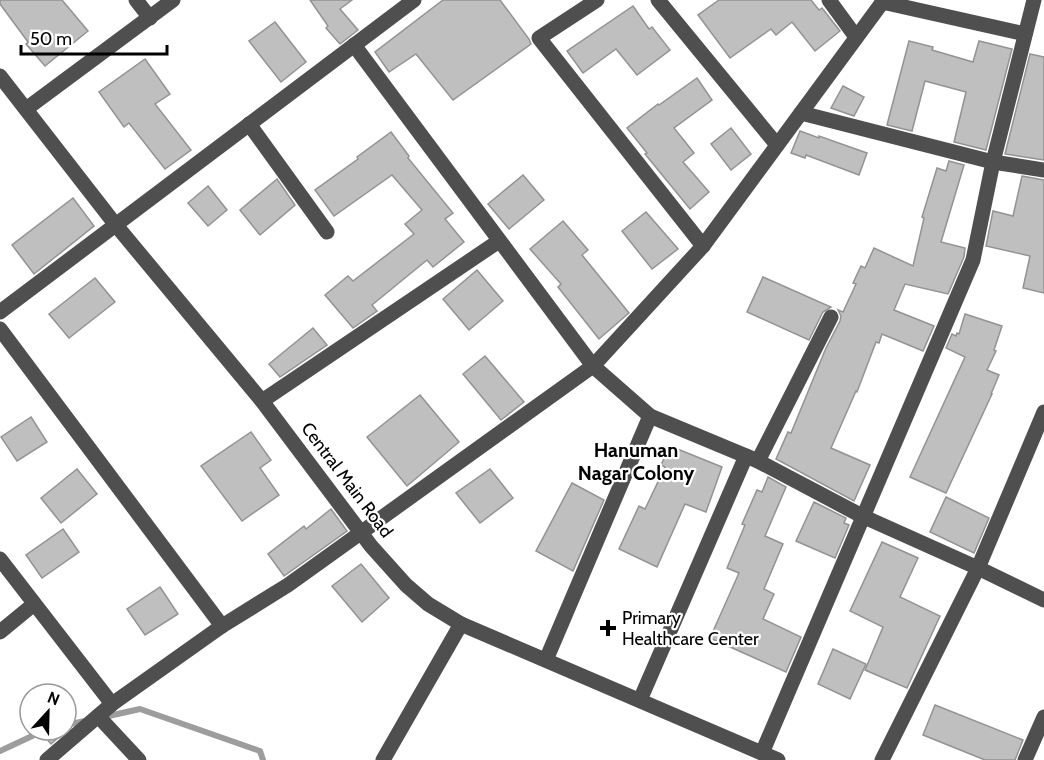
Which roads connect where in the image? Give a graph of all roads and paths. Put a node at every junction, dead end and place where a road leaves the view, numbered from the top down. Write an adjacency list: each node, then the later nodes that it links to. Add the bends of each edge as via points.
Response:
1 (136, 0): 9 (street)
2 (173, 0): 9 (street)
3 (414, 0): 12 (street)
4 (597, 0): 23 (street, via 539,38)
5 (657, 0): 17 (street)
6 (829, 0): 11 (street)
7 (1034, 0): 10 (street)
8 (883, 1): 10 (street); 11 (street)
9 (150, 18): 14 (street)
10 (1025, 34): 18 (street)
11 (856, 37): 15 (street)
12 (354, 45): 16 (street); 22 (street)
13 (0, 76): 14 (street, Central Main Road)
14 (26, 109): 20 (street, Central Main Road)
15 (801, 113): 17 (street); 18 (street)
16 (249, 124): 20 (street); 21 (street)
17 (777, 145): 23 (street)
18 (993, 162): 19 (street); 32 (street, via 973,260)
19 (1044, 170)
20 (115, 224): 24 (street); 28 (street, Central Main Road)
21 (327, 232)
22 (499, 241): 27 (street); 28 (street)
23 (703, 246): 27 (street)
24 (0, 312)
25 (831, 317): 31 (street)
26 (0, 329): 39 (street)
27 (593, 366): 30 (street); 33 (street)
28 (262, 401): 33 (street, Central Main Road)
29 (1044, 412): 35 (street)
30 (650, 416): 31 (street); 41 (street)
31 (752, 458): 32 (street); 42 (street)
32 (862, 516): 35 (street); 46 (street)
33 (360, 532): 38 (street, Central Main Road, via 406,585); 39 (street, via 288,585)
34 (0, 559): 37 (street)
35 (978, 568): 36 (street); 51 (street)
36 (1044, 600)
37 (34, 604): 40 (street); 43 (street)
38 (461, 624): 41 (street, Central Main Road); 49 (street)
39 (222, 626): 43 (street)
40 (0, 632)
41 (546, 660): 42 (street, Central Main Road)
42 (640, 700): 46 (street, Central Main Road)
43 (112, 704): 44 (street)
44 (98, 716): 47 (street); 48 (street)
45 (1044, 717): 52 (street)
46 (762, 753): 50 (street, Central Main Road)
47 (47, 760)
48 (139, 760)
49 (383, 760)
50 (778, 760)
51 (882, 760)
52 (1025, 760)

